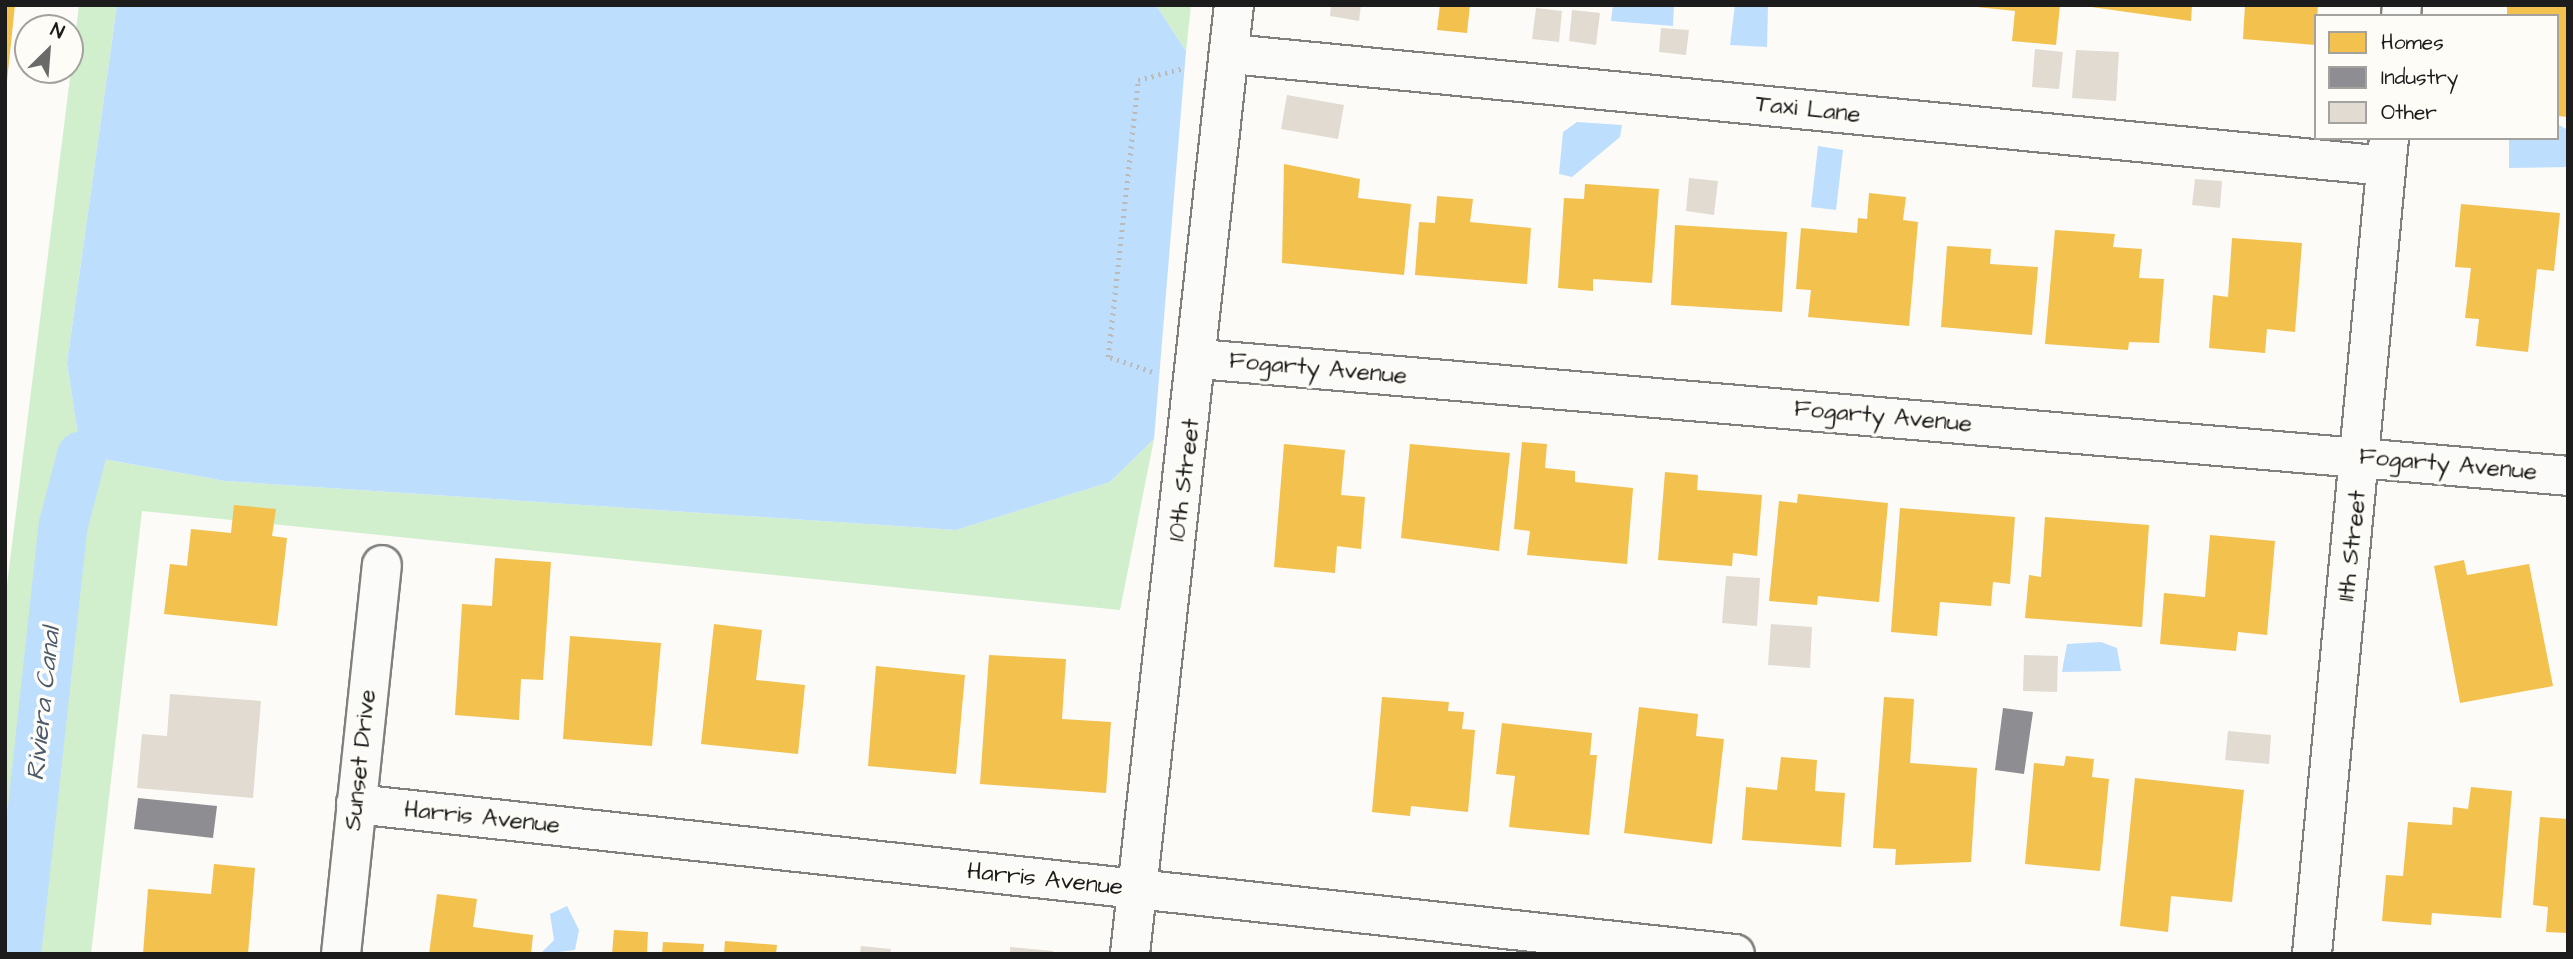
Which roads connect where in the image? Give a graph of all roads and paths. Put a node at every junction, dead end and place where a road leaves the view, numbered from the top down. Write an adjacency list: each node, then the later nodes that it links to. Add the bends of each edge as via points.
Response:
1 (1234, 5): 2 (street, 10th Street)
2 (1214, 59): 3 (street, Taxi Lane); 4 (street, 10th Street); 5 (path, via 1138,80 1108,357)
3 (2387, 152): 6 (street, 11th Street)
4 (1199, 359): 6 (street, Fogarty Avenue); 10 (street, 10th Street)
5 (1164, 376)
6 (2362, 458): 7 (street, Fogarty Avenue); 14 (street, 11th Street)
7 (2568, 475)
8 (382, 565): 9 (street, Sunset Drive)
9 (356, 804): 10 (street, Harris Avenue); 11 (street, Sunset Drive)
10 (1136, 890): 12 (street, 10th Street); 13 (street, Harris Avenue)
11 (341, 954)
12 (1130, 954)
13 (1735, 954)
14 (2312, 954)

